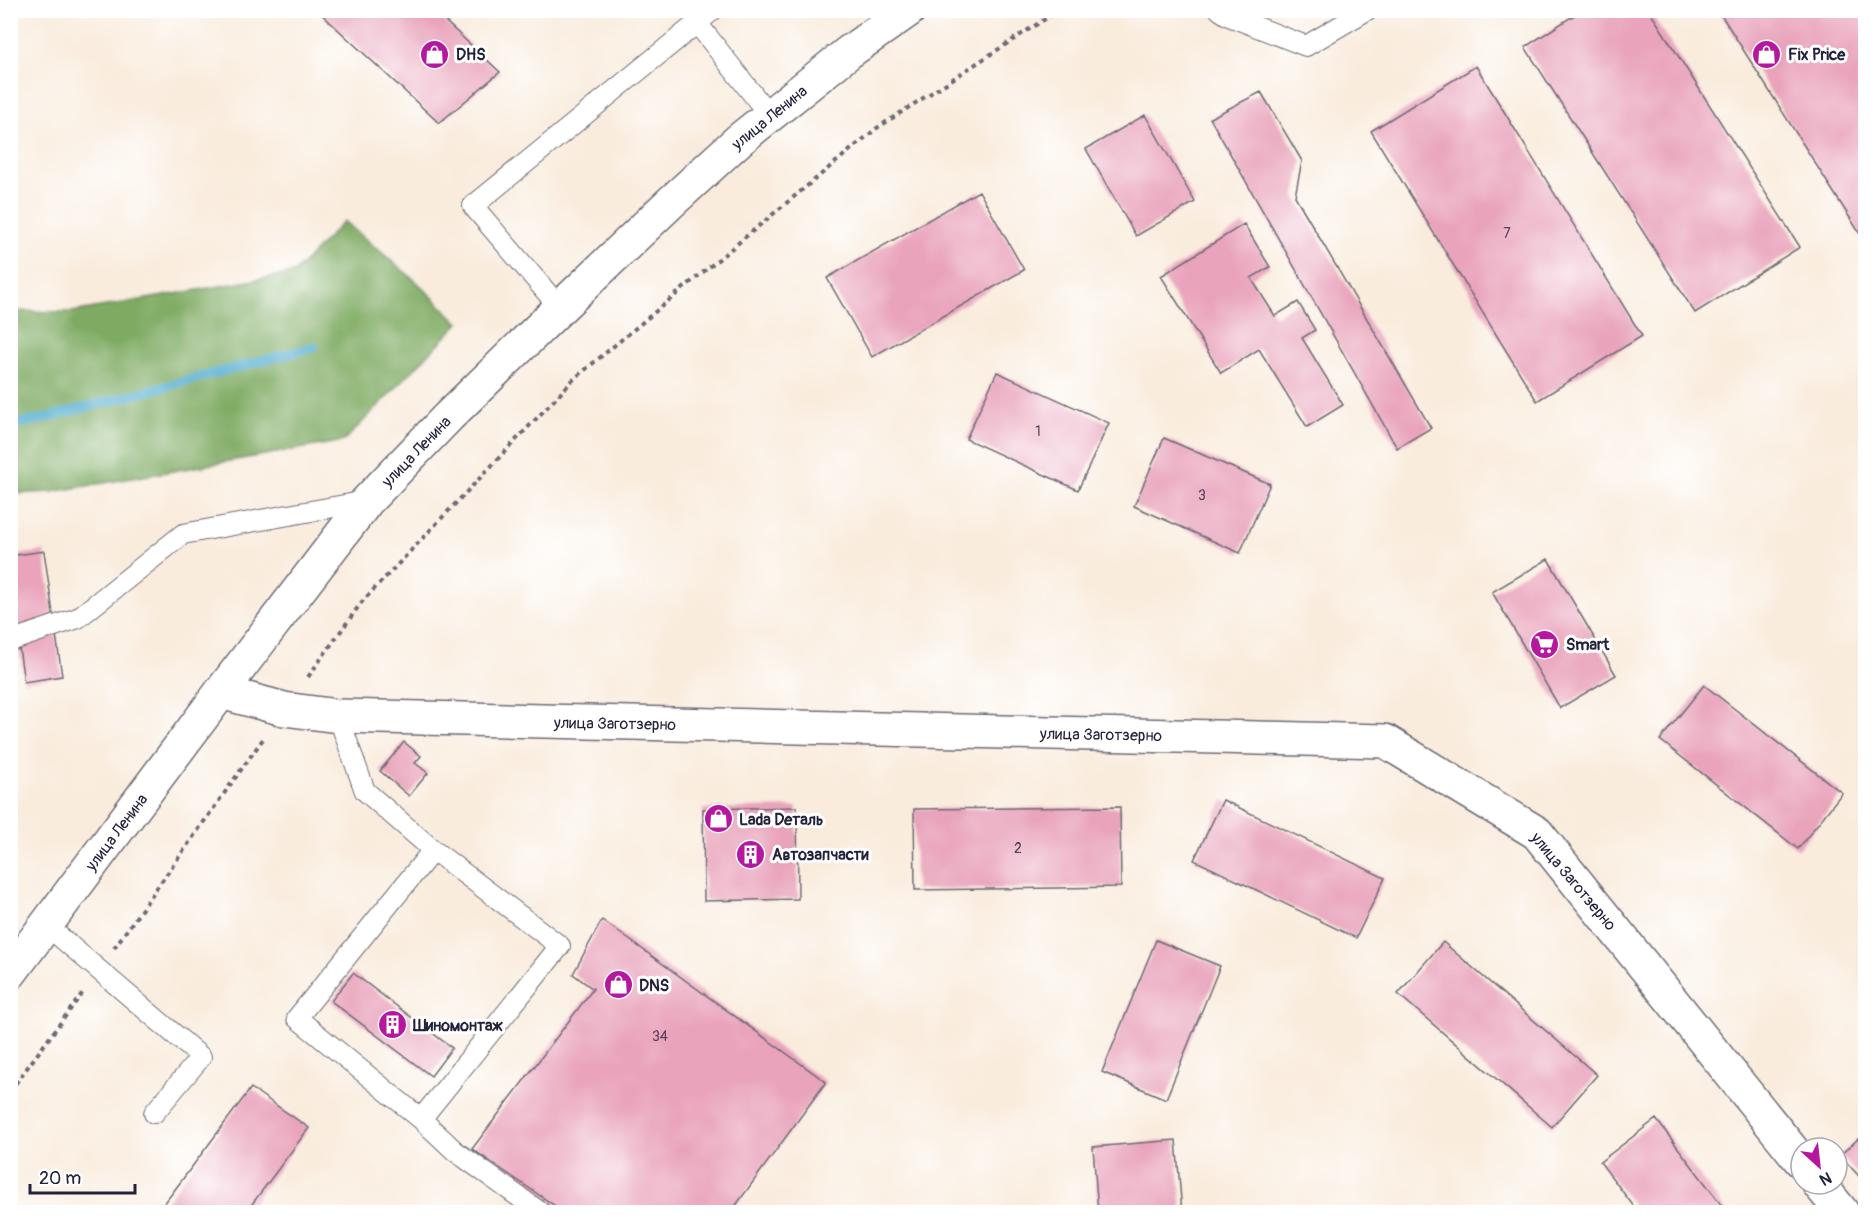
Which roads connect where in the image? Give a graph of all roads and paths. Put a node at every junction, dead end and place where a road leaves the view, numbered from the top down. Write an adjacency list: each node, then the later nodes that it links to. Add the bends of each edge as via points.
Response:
1 (713, 10): 6 (lane)
2 (909, 10): 7 (street, улица Ленина)
3 (1059, 10): 12 (path, via 877,128 574,379 361,603)
4 (1220, 10): 5 (lane, via 1306,46)
5 (1366, 10)
6 (697, 23): 7 (lane); 8 (lane, via 473,206)
7 (769, 115): 8 (street, улица Ленина)
8 (560, 308): 9 (street, улица Ленина)
9 (367, 501): 10 (lane, via 183,534 78,618); 11 (street, улица Ленина)
10 (10, 641)
11 (221, 692): 12 (street, улица Заготзерно); 15 (street, улица Ленина)
12 (285, 709): 13 (street, улица Заготзерно); 16 (path)
13 (338, 716): 14 (lane, via 365,791); 21 (street, улица Заготзерно, via 1385,741 1536,833)
14 (433, 850): 20 (lane, via 297,1018); 20 (lane, via 560,946)
15 (46, 926): 16 (lane); 17 (street, улица Ленина)
16 (99, 970): 18 (path); 19 (lane, via 201,1057)
17 (10, 973)
18 (10, 1091)
19 (154, 1113)
20 (421, 1119): 23 (lane, via 455,1151)
21 (1789, 1146)
22 (1829, 1196): 24 (street)
23 (540, 1212)
24 (1842, 1212)

